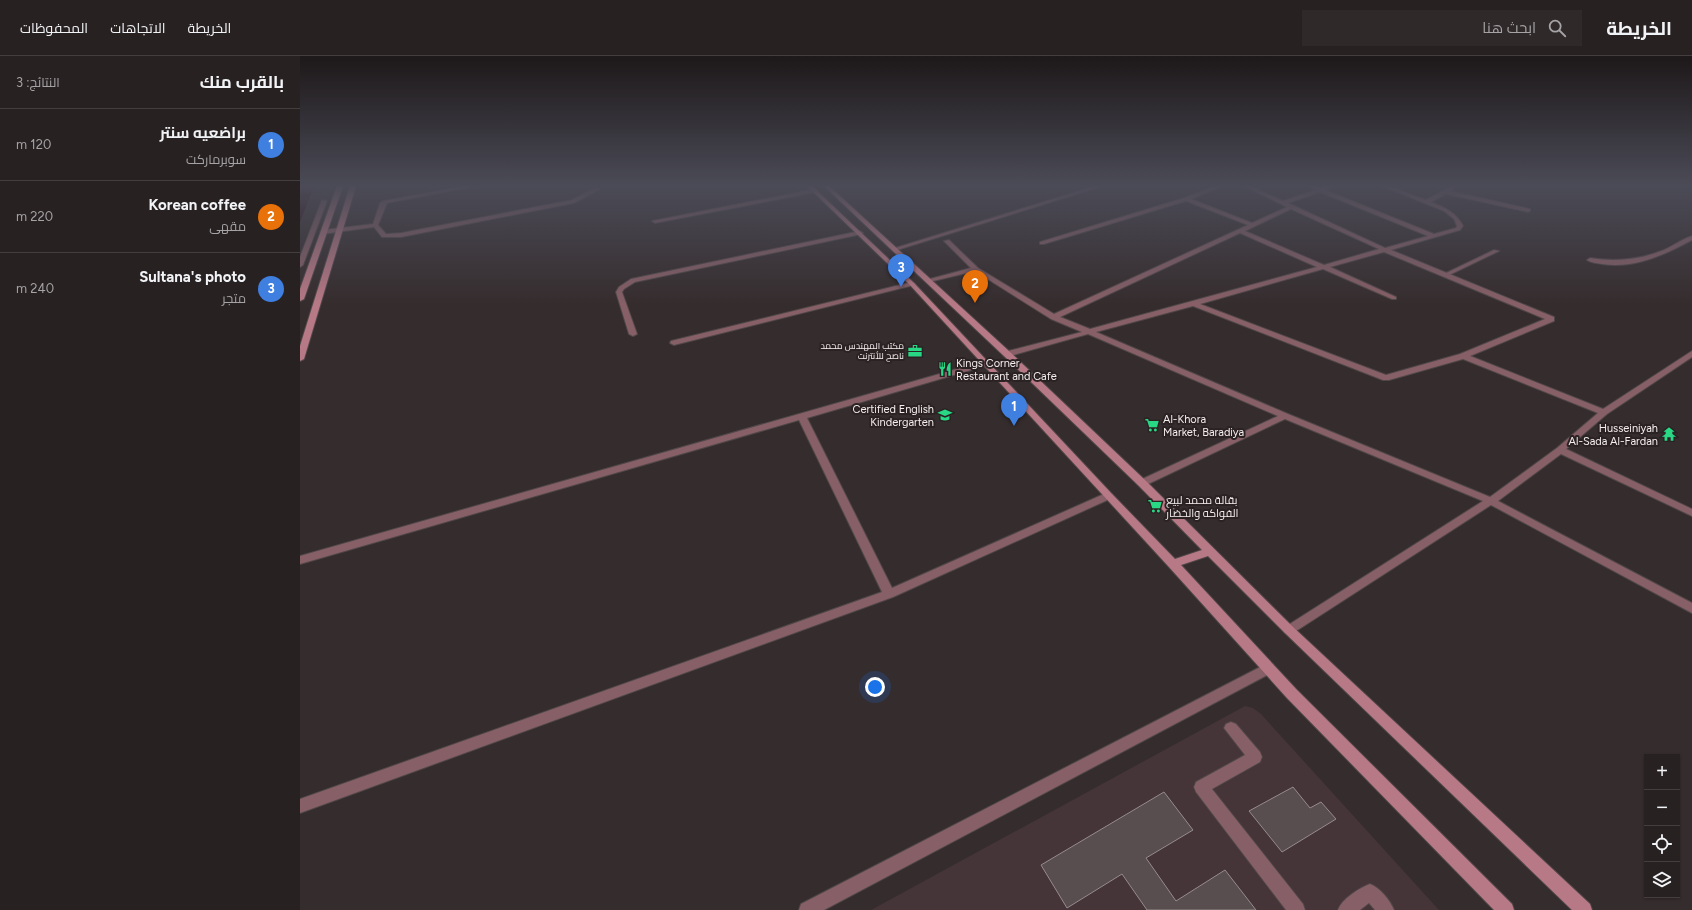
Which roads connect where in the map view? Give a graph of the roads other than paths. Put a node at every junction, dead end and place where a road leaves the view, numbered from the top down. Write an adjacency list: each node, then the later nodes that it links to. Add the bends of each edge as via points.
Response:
1 (315, 226): 27 (street)
2 (326, 226): 17 (main road)
3 (341, 226): 15 (main road)
4 (369, 226): 15 (street)
5 (376, 226): 6 (street, via 384,236)
6 (448, 226)
7 (852, 226): 18 (main road)
8 (870, 226): 23 (main road)
9 (971, 226): 23 (street)
10 (1098, 226): 22 (street)
11 (1251, 226): 16 (street)
12 (1332, 226): 24 (street)
13 (1409, 226): 19 (street)
14 (1460, 226): 19 (street, via 1458,229)
15 (340, 230): 17 (street); 43 (main road)
16 (1241, 231): 28 (street); 36 (street)
17 (324, 232): 34 (main road)
18 (860, 233): 32 (main road); 38 (street, via 632,280 620,288 619,292)
19 (1434, 236): 24 (street)
20 (1692, 238): 26 (street, via 1661,255 1643,260 1616,264)
21 (947, 240): 29 (street)
22 (1042, 243)
23 (896, 249): 31 (main road)
24 (1385, 250): 28 (street); 30 (street)
25 (1496, 251): 30 (street)
26 (1590, 260)
27 (300, 265)
28 (1323, 267): 33 (street); 35 (street)
29 (976, 269): 31 (street); 36 (street)
30 (1445, 275): 42 (street, via 1551,320)
31 (929, 280): 41 (main road)
32 (912, 284): 39 (street); 44 (main road)
33 (1394, 298)
34 (300, 299)
35 (1193, 304): 37 (street); 42 (street, via 1386,378)
36 (1054, 317): 37 (street)
37 (1088, 332): 41 (street); 46 (street)
38 (633, 334)
39 (674, 343)
40 (1692, 353): 45 (street)
41 (1007, 354): 49 (main road)
42 (1463, 356): 45 (street)
43 (300, 359)
44 (985, 363): 47 (street); 50 (main road)
45 (1604, 412): 48 (street)
46 (1285, 416): 49 (street); 51 (street)
47 (802, 418): 54 (street); 56 (street)
48 (1560, 450): 51 (street); 52 (street)
49 (1142, 483): 53 (main road)
50 (1108, 496): 55 (main road); 56 (street)
51 (1491, 501): 57 (street); 58 (street)
52 (1692, 512)
53 (1210, 551): 55 (main road); 58 (main road)
54 (300, 560)
55 (1173, 564): 59 (main road)
56 (889, 594): 61 (street)
57 (1692, 608)
58 (1289, 630): 67 (main road)
59 (1268, 668): 62 (street); 66 (main road)
60 (1231, 728): 63 (street, via 1255,757 1201,786)
61 (300, 806)
62 (806, 910)
63 (1297, 910)
64 (1346, 910): 65 (street, via 1370,892)
65 (1386, 910)
66 (1506, 910)
67 (1584, 910)

